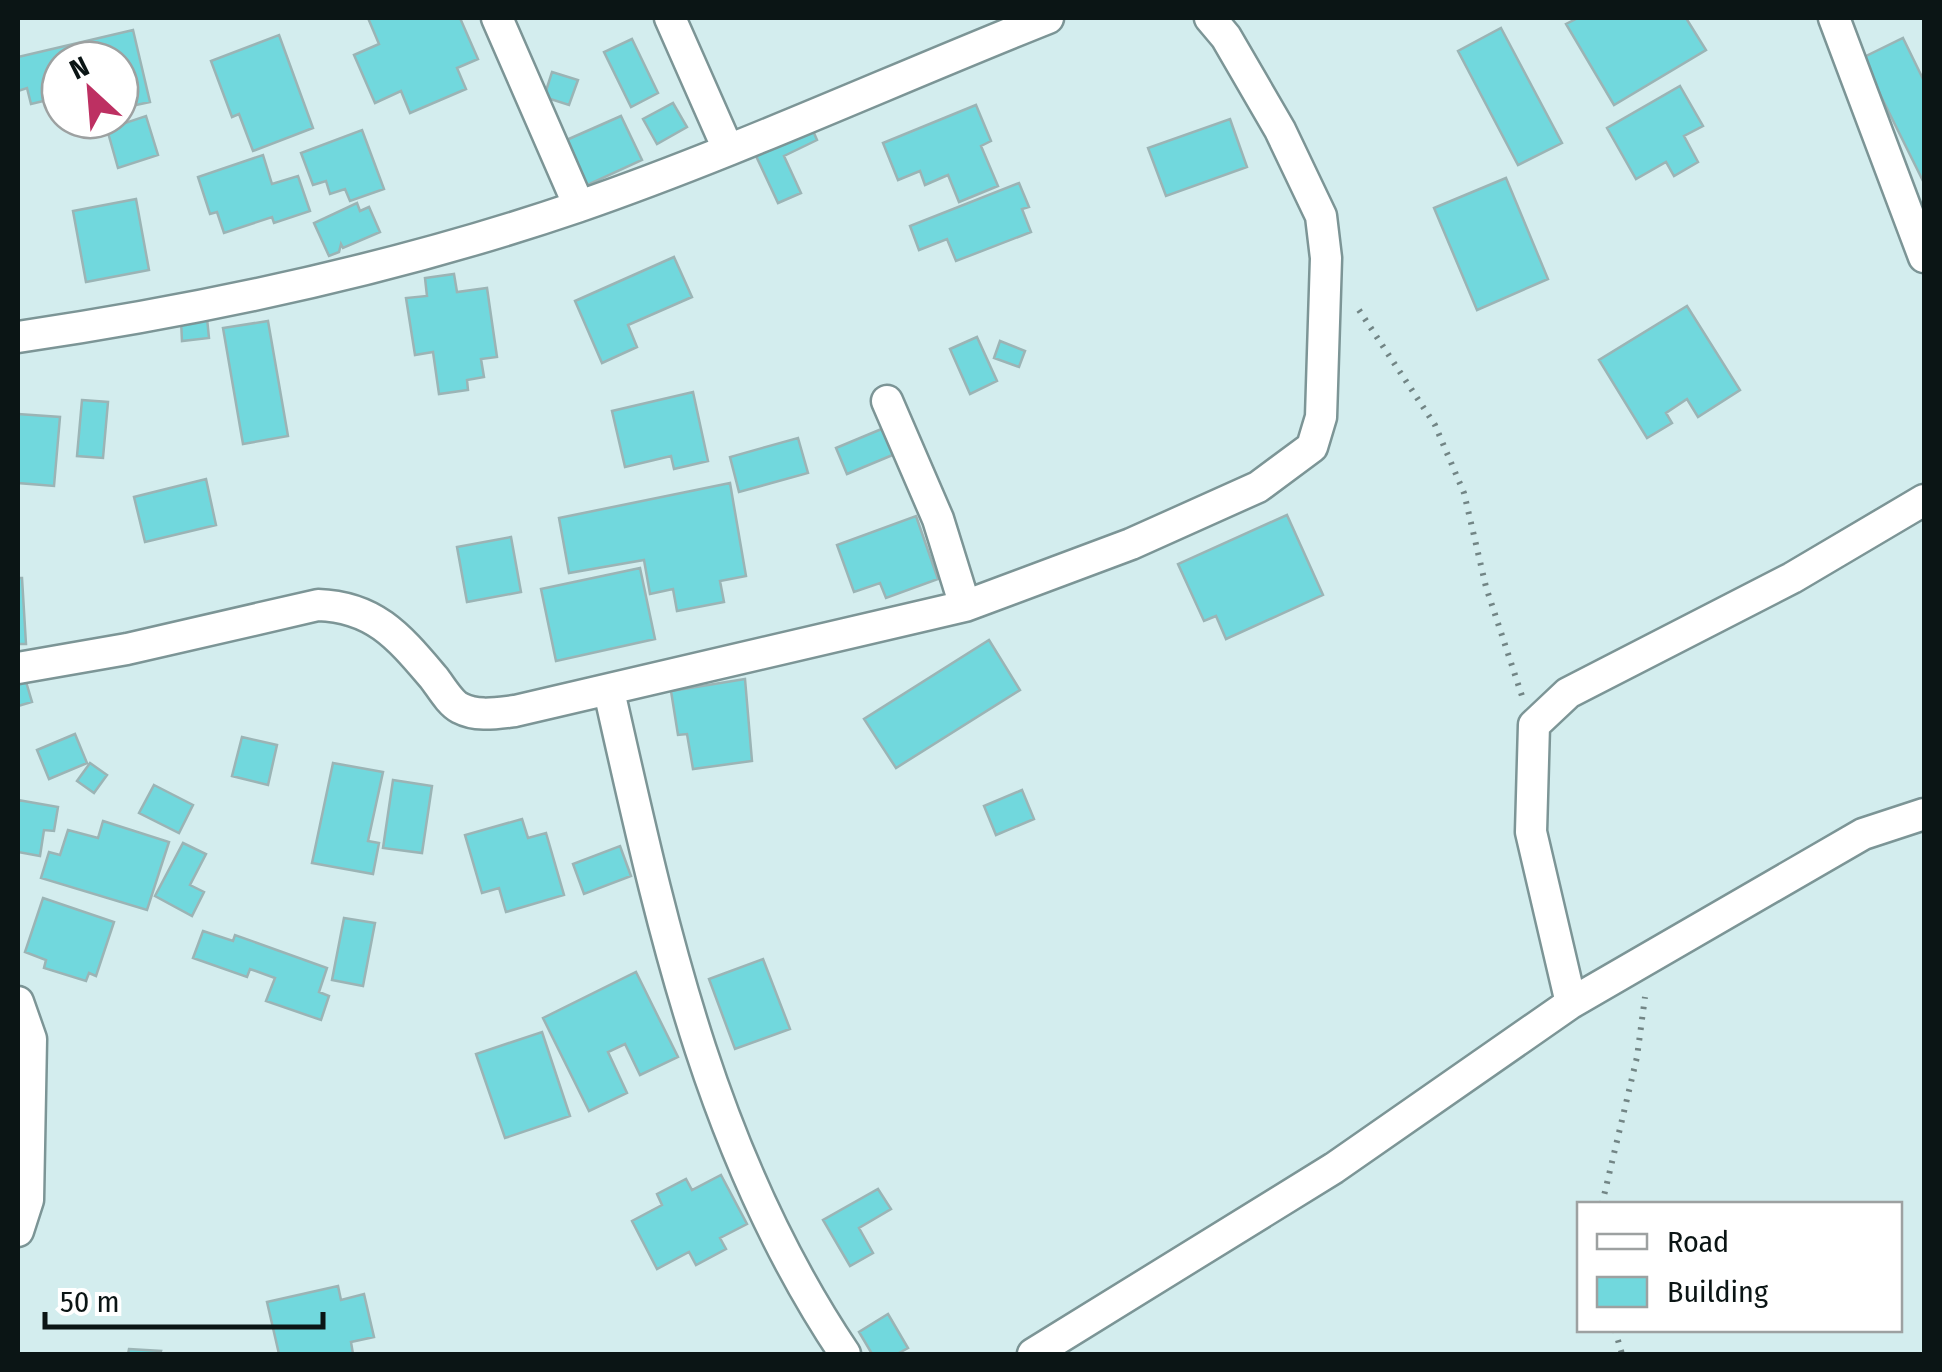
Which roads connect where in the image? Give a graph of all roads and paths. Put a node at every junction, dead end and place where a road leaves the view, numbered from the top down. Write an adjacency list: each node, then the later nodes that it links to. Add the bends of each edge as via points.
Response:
1 (497, 18): 7 (street)
2 (670, 18): 6 (street)
3 (1048, 18): 6 (street)
4 (1210, 18): 13 (street, via 1280,130 1321,216 1321,418 1312,447 1258,487 1131,544)
5 (1834, 18): 8 (street)
6 (727, 147): 7 (street)
7 (579, 206): 10 (street, via 409,260 245,298)
8 (1924, 258)
9 (1355, 304): 16 (path, via 1435,426 1464,493 1486,587)
10 (18, 337)
11 (887, 401): 13 (street, via 938,520)
12 (1924, 500): 16 (street, via 1792,578 1568,693)
13 (965, 606): 15 (street)
14 (18, 668): 15 (street, via 318,605 371,616 458,707 482,714)
15 (610, 690): 23 (street, via 672,955 718,1109 798,1284)
16 (1534, 725): 20 (street, via 1530,832)
17 (1924, 814): 18 (street, via 1864,834)
18 (1646, 961): 20 (street); 21 (path, via 1637,1057)
19 (18, 1002): 22 (street, via 31,1039 28,1200)
20 (1571, 1003): 24 (street, via 1334,1168)
21 (1602, 1202)
22 (18, 1231)
23 (845, 1354)
24 (1033, 1354)

